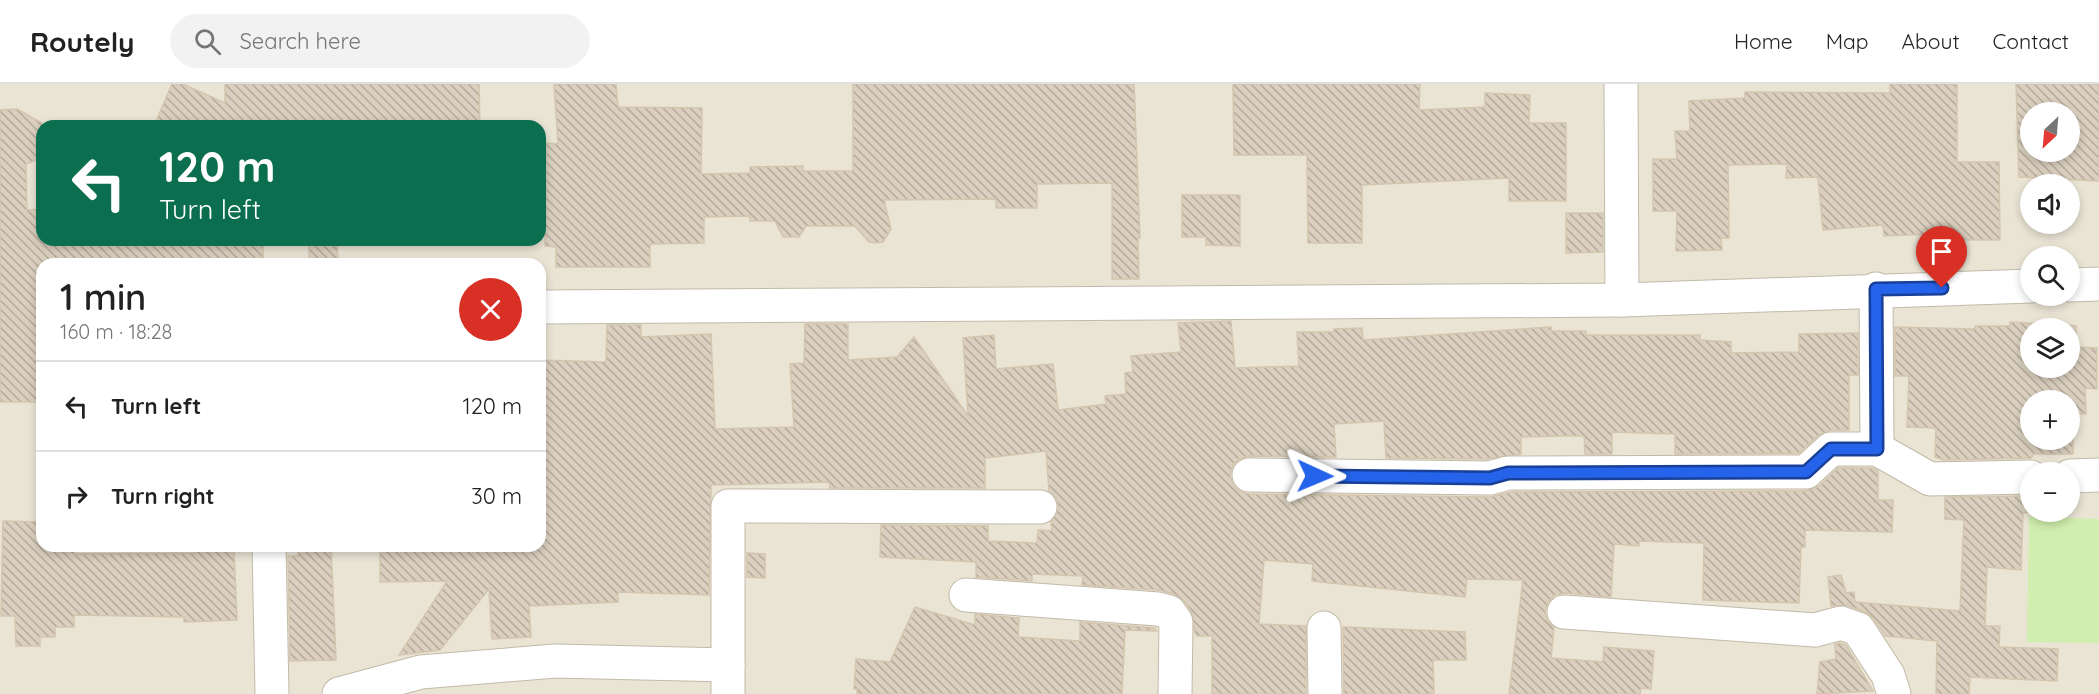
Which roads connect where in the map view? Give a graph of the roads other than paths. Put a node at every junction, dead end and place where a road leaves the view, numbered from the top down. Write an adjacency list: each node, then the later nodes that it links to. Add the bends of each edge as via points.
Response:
1 (1621, 84): 6 (street)
2 (2099, 284): 3 (street)
3 (2080, 285)
4 (2020, 286): 5 (street)
5 (1876, 289): 6 (street); 8 (street)
6 (1622, 300): 7 (street)
7 (546, 307)
8 (1877, 449): 9 (street, via 1831,449 1806,472 1508,473 1490,478); 12 (street, via 1930,479)
9 (1249, 475)
10 (2099, 475): 11 (street)
11 (2080, 476)
12 (2020, 477)
13 (1040, 507): 18 (street, via 728,506)
14 (269, 552): 19 (street)
15 (966, 596): 21 (street, via 1169,612 1176,622)
16 (1563, 612): 23 (street, via 1815,630 1840,623 1858,628 1888,675)
17 (1324, 628): 22 (street)
18 (728, 680): 20 (street, via 555,661 421,672)
19 (272, 694)
20 (339, 694)
21 (1175, 694)
22 (1324, 694)
23 (1894, 694)

